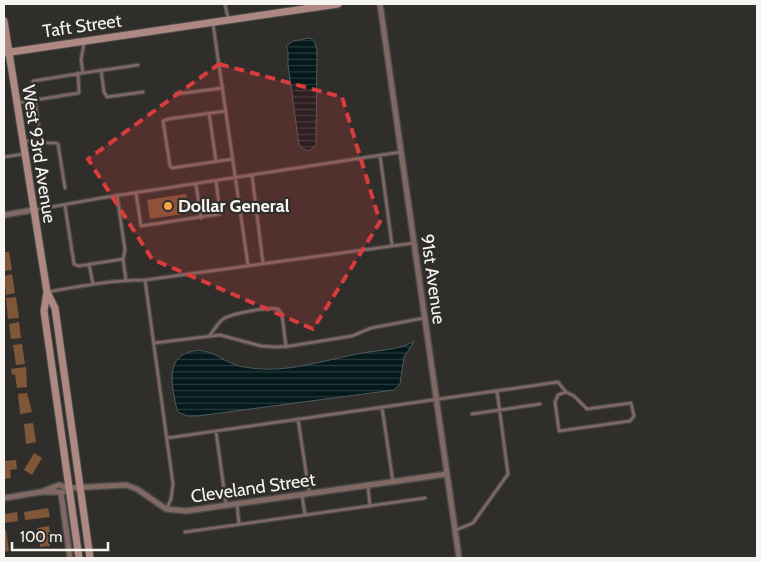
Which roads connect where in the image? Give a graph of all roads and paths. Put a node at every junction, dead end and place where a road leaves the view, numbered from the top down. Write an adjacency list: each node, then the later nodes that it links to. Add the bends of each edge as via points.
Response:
1 (225, 4): 4 (lane)
2 (338, 4): 4 (street, Taft Street)
3 (380, 4): 22 (street, 91st Avenue)
4 (228, 20): 6 (street, Taft Street)
5 (4, 21): 8 (street, West 93rd Avenue)
6 (213, 22): 7 (street, Taft Street); 13 (lane)
7 (85, 41): 8 (street, Taft Street); 12 (lane, via 81,60)
8 (6, 52): 17 (street, West 93rd Avenue)
9 (138, 65): 10 (lane)
10 (101, 70): 12 (lane); 14 (lane, via 107,97)
11 (78, 73): 12 (lane); 16 (lane, via 79,93); 16 (lane, via 33,81)
12 (83, 73)
13 (223, 88): 15 (lane); 18 (lane)
14 (143, 92)
15 (176, 94)
16 (35, 100): 17 (lane); 21 (lane)
17 (16, 103): 20 (street, West 93rd Avenue)
18 (226, 111): 19 (lane); 26 (lane)
19 (209, 113): 27 (lane); 27 (lane, via 163,121 172,168)
20 (22, 142): 21 (lane, via 32,140); 23 (street, West 93rd Avenue)
21 (41, 143): 32 (lane, via 58,144)
22 (401, 152): 24 (lane); 39 (street, 91st Avenue)
23 (24, 154): 25 (lane); 36 (street, West 93rd Avenue)
24 (380, 155): 28 (lane); 40 (lane)
25 (4, 158)
26 (233, 159): 27 (lane); 29 (lane)
27 (216, 162)
28 (252, 175): 29 (lane); 42 (lane)
29 (236, 178): 30 (lane); 44 (lane)
30 (216, 181): 31 (lane); 38 (lane, via 220,214)
31 (196, 184): 33 (lane); 38 (lane)
32 (65, 188)
33 (136, 193): 34 (lane); 38 (lane, via 141,226)
34 (117, 196): 35 (lane); 41 (lane, via 125,250)
35 (65, 206): 36 (lane); 43 (lane, via 74,264)
36 (33, 210): 37 (street); 48 (street, West 93rd Avenue)
37 (4, 215)
38 (201, 218)
39 (414, 242): 40 (lane); 49 (street, 91st Avenue)
40 (392, 246): 42 (lane)
41 (123, 259): 43 (lane); 45 (lane)
42 (263, 263): 44 (lane)
43 (89, 264): 47 (lane)
44 (248, 265): 46 (lane)
45 (126, 280): 46 (lane); 47 (lane)
46 (145, 280): 51 (lane)
47 (93, 284): 48 (lane)
48 (46, 292): 66 (street, West 93rd Avenue, via 44,311); 67 (street, West 93rd Avenue, via 55,308)
49 (424, 318): 52 (lane, via 371,328 352,336); 55 (street, 91st Avenue)
50 (209, 336): 51 (lane); 52 (lane, via 220,335 261,346); 52 (lane, via 222,320 272,308 282,314)
51 (154, 343): 62 (lane)
52 (286, 347)
53 (497, 390): 54 (lane, via 558,382); 55 (lane); 58 (lane)
54 (566, 392): 54 (lane, via 587,409 631,403 634,416 630,421 559,431 554,402 558,395)
55 (436, 399): 57 (lane); 63 (street, 91st Avenue)
56 (540, 404): 58 (lane)
57 (382, 407): 60 (lane); 64 (lane)
58 (500, 410): 59 (lane); 80 (lane, via 508,474 472,523)
59 (472, 414)
60 (298, 419): 61 (lane); 70 (lane)
61 (216, 431): 62 (lane); 75 (lane)
62 (167, 438): 77 (lane, via 173,484)
63 (447, 474): 64 (street, Cleveland Street); 80 (street, 91st Avenue)
64 (393, 482): 65 (street, Cleveland Street)
65 (367, 485): 70 (street, Cleveland Street); 76 (lane)
66 (69, 488): 67 (street, Cleveland Street); 68 (street, Cleveland Street, via 59,485); 69 (street); 83 (street, West 93rd Avenue)
67 (80, 488): 77 (street, Cleveland Street, via 126,485); 84 (street, West 93rd Avenue)
68 (41, 492): 69 (street, Cleveland Street); 72 (street, Cleveland Street)
69 (61, 493): 82 (street)
70 (310, 494): 71 (street, Cleveland Street)
71 (302, 495): 74 (street, Cleveland Street); 78 (lane)
72 (4, 498)
73 (425, 498): 76 (lane)
74 (237, 504): 75 (street, Cleveland Street); 79 (lane)
75 (226, 506): 77 (street, Cleveland Street, via 186,512)
76 (370, 507): 78 (lane)
77 (166, 509)
78 (305, 516): 79 (lane)
79 (239, 524): 81 (lane)
80 (455, 530): 85 (street, 91st Avenue)
81 (185, 532)
82 (70, 558)
83 (79, 558)
84 (90, 558)
85 (459, 558)

